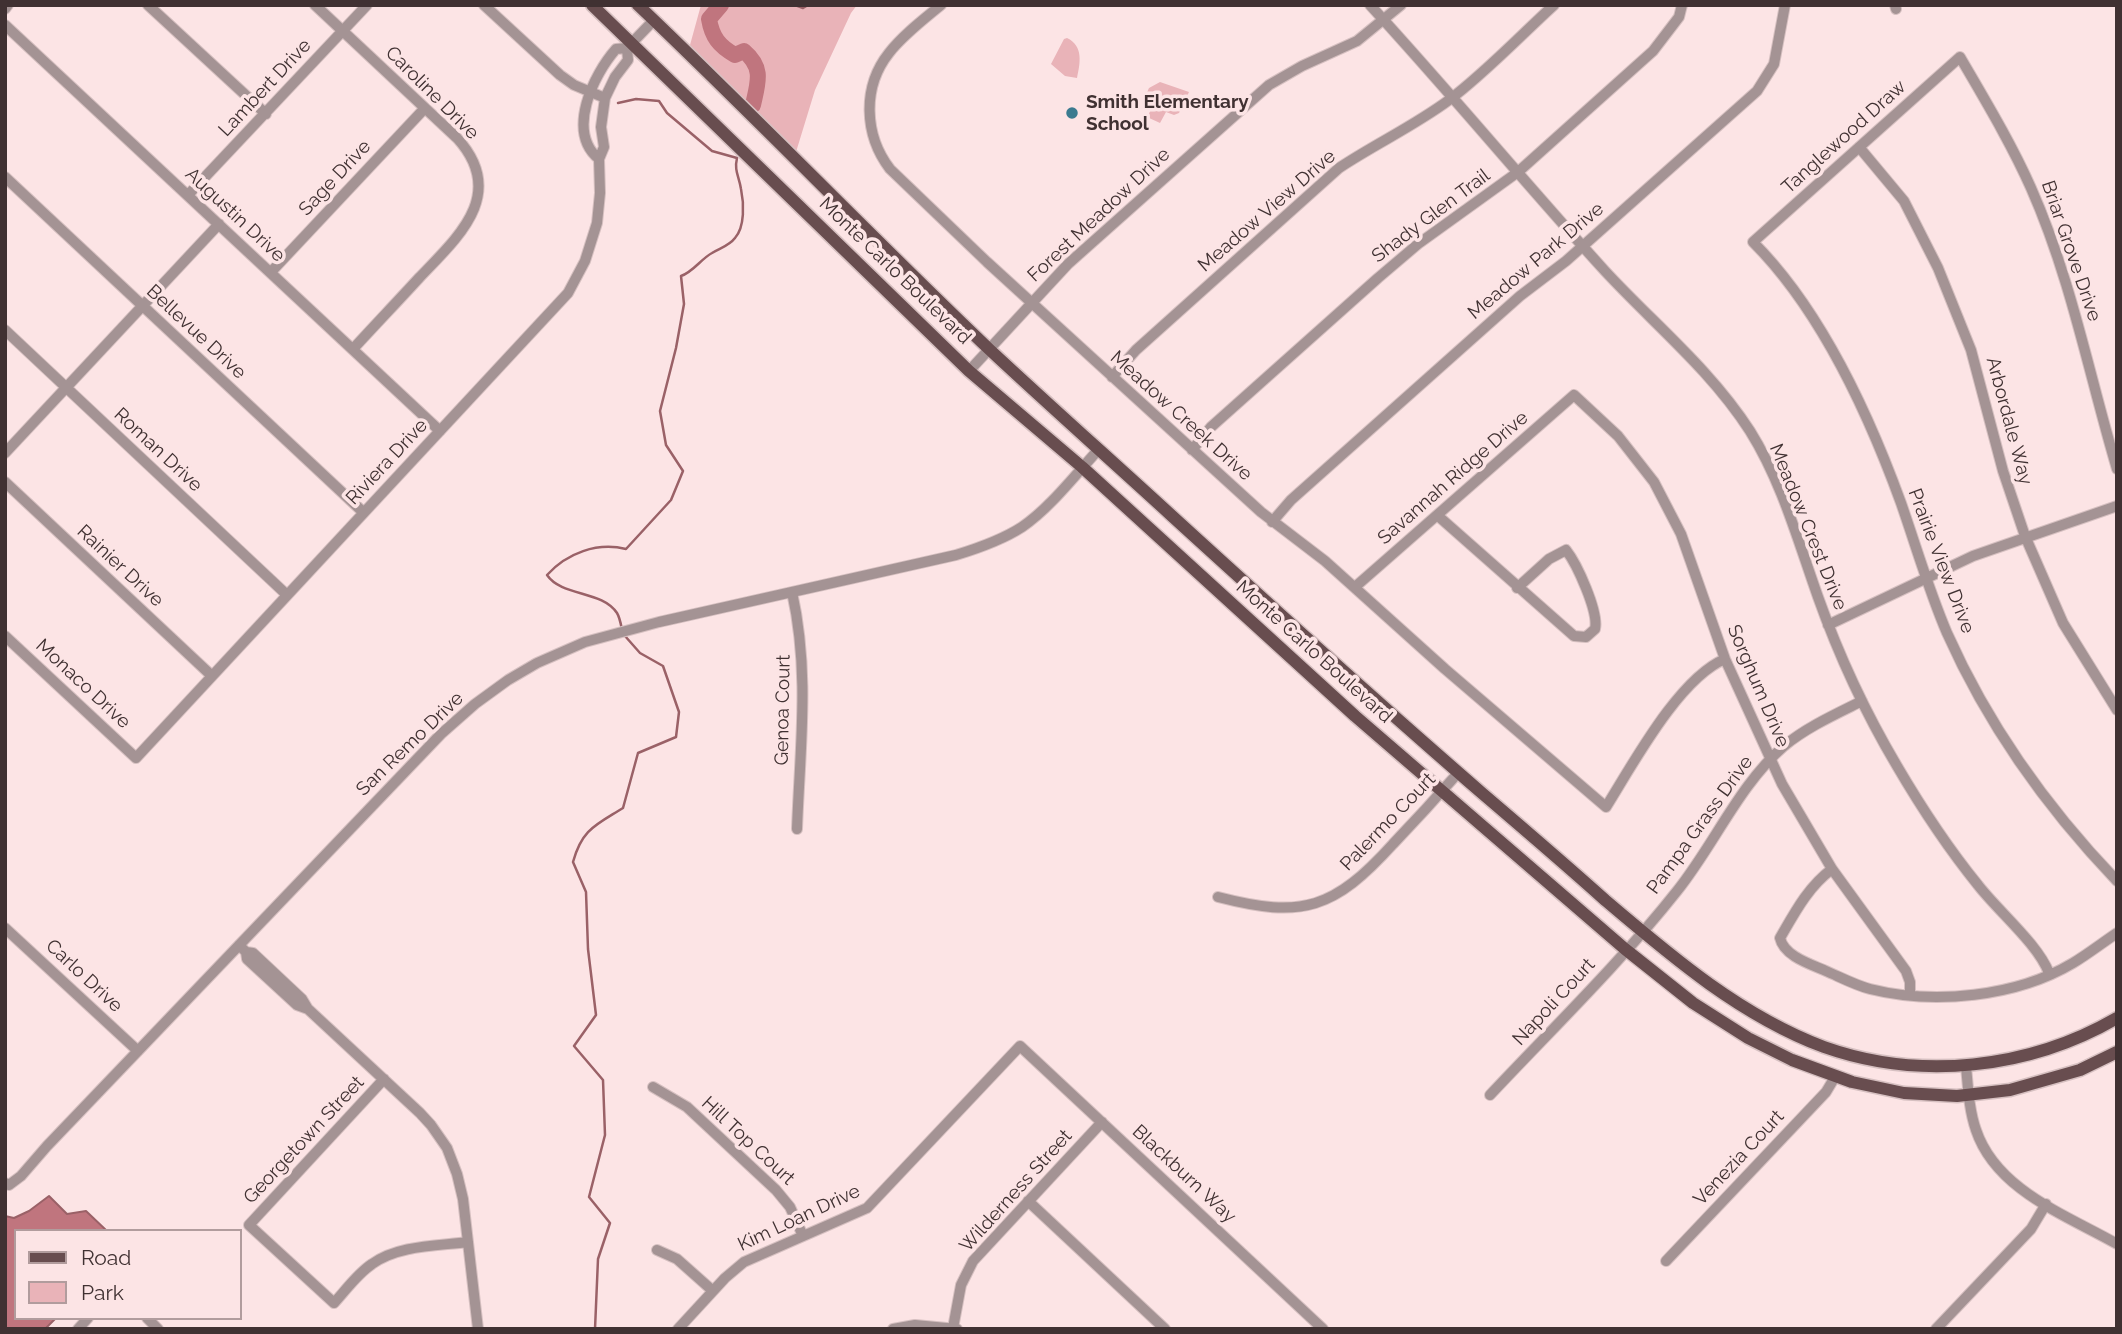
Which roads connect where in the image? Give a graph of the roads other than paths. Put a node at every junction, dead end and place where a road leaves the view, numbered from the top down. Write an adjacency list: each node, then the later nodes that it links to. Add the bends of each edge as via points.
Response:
1 (148, 5): 23 (street)
2 (315, 5): 16 (street, Caroline Drive)
3 (367, 5): 16 (street, Lambert Drive)
4 (484, 5): 19 (street, via 560,75)
5 (593, 5): 17 (main road, Monte Carlo Boulevard)
6 (638, 5): 13 (main road, Monte Carlo Boulevard)
7 (941, 5): 33 (street, Meadow Creek Drive, via 896,45 880,68 869,102 873,136 879,154 896,177)
8 (1370, 5): 14 (street, Meadow Crest Drive)
9 (1401, 5): 14 (street, Forest Meadow Drive)
10 (1553, 5): 21 (street, Meadow View Drive)
11 (1682, 5): 26 (street, Shady Glen Trail, via 1679,17 1653,51)
12 (1785, 5): 31 (street, Meadow Park Drive, via 1774,64 1757,91)
13 (654, 20): 17 (street, Riviera Drive); 37 (main road, Monte Carlo Boulevard)
14 (1384, 21): 21 (street, Meadow Crest Drive); 33 (street, Forest Meadow Drive, via 1349,46 1269,85 1077,255)
15 (5, 25): 28 (street, Augustin Drive)
16 (343, 31): 22 (street, Caroline Drive); 23 (street, Lambert Drive)
17 (630, 46): 19 (street, Riviera Drive, via 617,49 607,60); 20 (street, Riviera Drive, via 628,60); 38 (main road, Monte Carlo Boulevard)
18 (1960, 57): 24 (street, Tanglewood Draw); 47 (street, Briar Grove Drive, via 2031,188 2050,237)
19 (590, 92): 20 (street); 25 (street, Riviera Drive, via 585,133 589,150)
20 (605, 98): 25 (street, Riviera Drive, via 604,147)
21 (1452, 98): 26 (street, Meadow Crest Drive); 39 (street, Meadow View Drive, via 1339,168 1136,350)
22 (425, 108): 32 (street, Sage Drive); 36 (street, Caroline Drive, via 471,158 477,181 475,206 461,233)
23 (266, 114): 28 (street, Lambert Drive)
24 (1858, 147): 30 (street, Tanglewood Draw); 53 (street, Arbordale Way, via 1903,201 1944,280 1971,350)
25 (599, 159): 42 (street, Riviera Drive, via 597,223 574,283)
26 (1518, 172): 31 (street, Meadow Crest Drive); 44 (street, Shady Glen Trail, via 1378,278 1211,427)
27 (5, 177): 34 (street, Bellevue Drive)
28 (188, 195): 29 (street, Augustin Drive)
29 (219, 224): 32 (street, Augustin Drive); 34 (street)
30 (1752, 242): 54 (street, Prairie View Drive, via 1783,275 1857,398 1879,445)
31 (1583, 246): 52 (street, Meadow Park Drive, via 1499,315); 59 (street, Meadow Crest Drive, via 1703,369 1751,432 1782,496)
32 (271, 272): 36 (street, Augustin Drive)
33 (1032, 302): 37 (street, Forest Meadow Drive); 39 (street, Meadow Creek Drive)
34 (142, 305): 40 (street); 50 (street, Bellevue Drive)
35 (5, 330): 40 (street, Roman Drive)
36 (353, 349): 42 (street, Augustin Drive)
37 (989, 349): 38 (street, Forest Meadow Drive); 43 (main road, Monte Carlo Boulevard)
38 (969, 371): 46 (main road, Monte Carlo Boulevard)
39 (1112, 377): 44 (street, Meadow Creek Drive)
40 (66, 387): 45 (street); 58 (street, Roman Drive)
41 (1574, 395): 51 (street, Savannah Ridge Drive); 61 (street, Sorghum Drive, via 1618,436 1659,490 1687,551)
42 (440, 431): 50 (street, Riviera Drive)
43 (1099, 449): 46 (street, San Remo Drive); 67 (main road, Monte Carlo Boulevard)
44 (1192, 450): 52 (street, Meadow Creek Drive)
45 (5, 453)
46 (1082, 467): 57 (street, San Remo Drive, via 1025,524 990,543); 68 (main road, Monte Carlo Boulevard)
47 (2117, 469)
48 (5, 482): 62 (street, Rainier Drive)
49 (2117, 506): 53 (street)
50 (363, 512): 58 (street, Riviera Drive)
51 (1437, 515): 55 (street, Savannah Ridge Drive); 56 (street)
52 (1272, 522): 55 (street, Meadow Creek Drive)
53 (2025, 536): 54 (street); 64 (street, Arbordale Way, via 2063,623)
54 (1926, 577): 59 (street); 71 (street, Prairie View Drive, via 1948,634 2013,752 2085,848)
55 (1355, 587): 61 (street, Meadow Creek Drive, via 1606,807 1663,718 1705,671)
56 (1517, 588): 56 (street, via 1574,636 1586,637 1595,629 1596,616 1566,550)
57 (792, 592): 69 (street, Genoa Court, via 804,671); 76 (street, San Remo Drive, via 611,634 537,663 496,688 440,734)
58 (287, 595): 62 (street, Riviera Drive)
59 (1828, 625): 63 (street, Meadow Crest Drive)
60 (5, 636): 65 (street, Monaco Drive)
61 (1726, 659): 66 (street, Sorghum Drive)
62 (212, 676): 65 (street, Riviera Drive)
63 (1862, 701): 66 (street, Pampa Grass Drive, via 1814,726); 78 (street, Meadow Crest Drive, via 1952,852 2042,958)
64 (2117, 710)
65 (136, 758)
66 (1770, 760): 70 (street, Sorghum Drive); 74 (street, Pampa Grass Drive, via 1677,891)
67 (1458, 773): 68 (street, Palermo Court); 74 (main road, Monte Carlo Boulevard)
68 (1442, 792): 72 (street, Palermo Court, via 1373,867 1335,896 1287,907); 77 (main road, Monte Carlo Boulevard)
69 (797, 829)
70 (1832, 869): 79 (street, Sorghum Drive, via 1906,971); 79 (street, via 1799,905 1780,938 1782,945 1811,965 1870,989)
71 (2117, 881)
72 (1218, 897)
73 (5, 928): 82 (street, Carlo Drive)
74 (1642, 931): 77 (street, Napoli Court); 84 (main road, Monte Carlo Boulevard, via 1728,997 1809,1041 1891,1063)
75 (2117, 933): 78 (street)
76 (242, 949): 82 (street, San Remo Drive); 86 (street, via 253,953)
77 (1625, 950): 85 (main road, Monte Carlo Boulevard, via 1693,1003 1748,1038); 88 (street, Napoli Court)
78 (2049, 973): 79 (street, via 2019,986 1955,998)
79 (1910, 994)
80 (2117, 1018): 84 (main road, Monte Carlo Boulevard, via 2041,1051)
81 (1020, 1046): 90 (street, Blackburn Way); 94 (street, Kim Loan Drive, via 867,1208)
82 (138, 1051): 91 (street, San Remo Drive, via 21,1176)
83 (2117, 1052): 89 (main road, Monte Carlo Boulevard, via 2039,1083)
84 (1966, 1066): 89 (street)
85 (1835, 1077): 89 (main road, Monte Carlo Boulevard, via 1904,1093); 98 (street, Venezia Court, via 1826,1092)
86 (384, 1079): 95 (street, via 431,1125 447,1149 460,1187); 95 (street, Georgetown Street, via 249,1225 334,1303 370,1265 386,1256)
87 (653, 1087): 94 (street, Hill Top Court, via 687,1107 776,1190)
88 (1490, 1095)
89 (1969, 1095): 93 (street, via 1979,1139 1995,1166)
90 (1102, 1122): 92 (street, Wilderness Street); 105 (street, Blackburn Way)
91 (7, 1184)
92 (1028, 1201): 100 (street, Wilderness Street, via 966,1273); 104 (street)
93 (2046, 1204): 96 (street); 106 (street, via 2031,1229)
94 (803, 1236): 99 (street, Kim Loan Drive, via 744,1262)
95 (468, 1242): 101 (street)
96 (2117, 1244)
97 (657, 1250): 99 (street, via 684,1264)
98 (1665, 1261)
99 (713, 1291): 102 (street, Kim Loan Drive)
100 (955, 1328): 103 (street, via 915,1325)
101 (478, 1329)
102 (678, 1329)
103 (893, 1329)
104 (1164, 1329)
105 (1323, 1329)
106 (1936, 1329)

